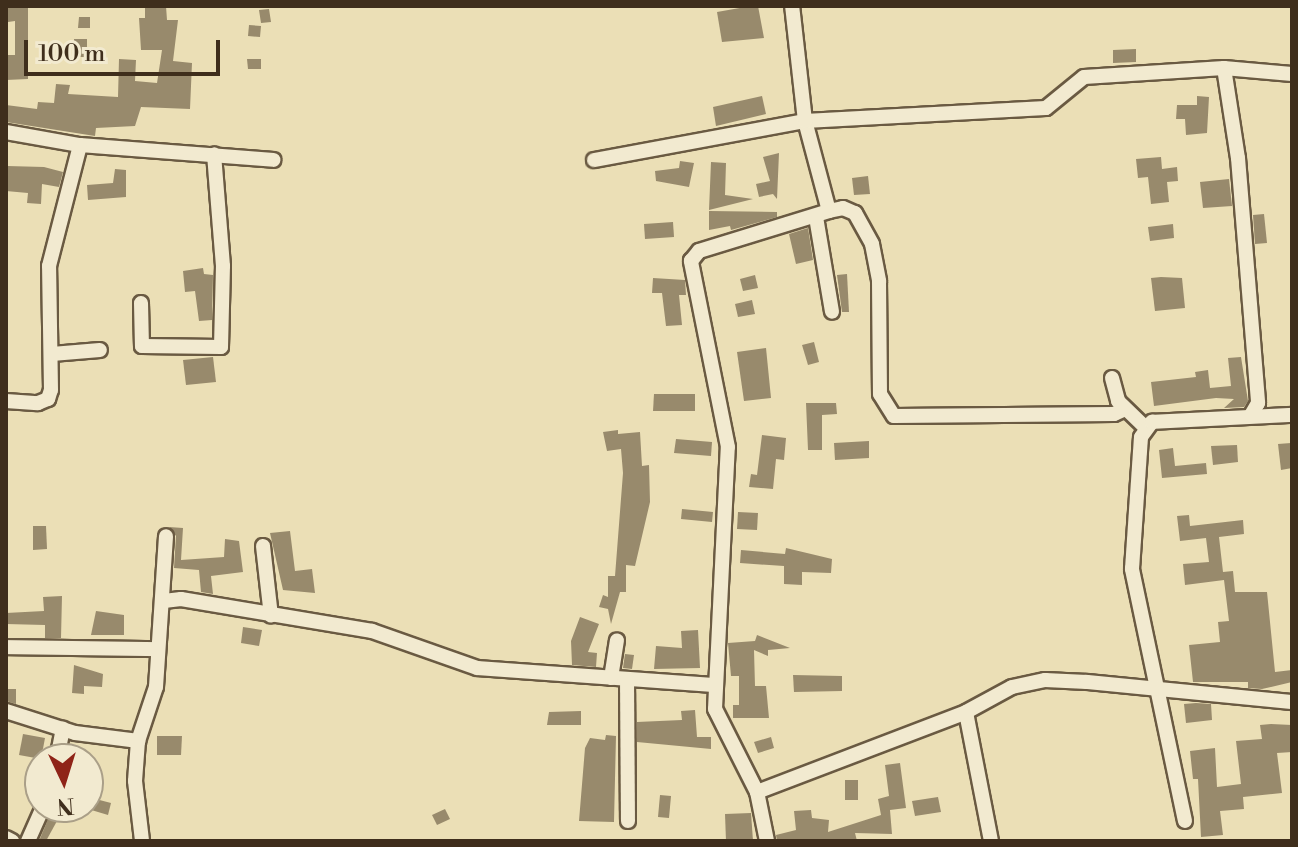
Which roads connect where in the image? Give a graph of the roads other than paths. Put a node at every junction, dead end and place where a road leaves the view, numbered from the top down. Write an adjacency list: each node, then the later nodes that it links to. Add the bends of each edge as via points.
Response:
1 (792, 6): 4 (street)
2 (1224, 68): 3 (street); 4 (street, via 1084,77 1046,108); 18 (street, via 1238,158 1258,403)
3 (1292, 74)
4 (805, 121): 9 (street); 10 (street)
5 (6, 132): 6 (street)
6 (80, 145): 7 (street); 14 (street, via 49,266)
7 (214, 154): 8 (street); 11 (street, via 223,266 221,347 205,351 142,346)
8 (273, 160)
9 (594, 160)
10 (822, 214): 12 (street); 17 (street, via 843,208 864,226 879,281 880,394 894,416 1109,414); 30 (street, via 699,251 691,261 728,447 722,633)
11 (141, 303)
12 (832, 312)
13 (100, 350): 14 (street)
14 (52, 354): 16 (street, via 48,399)
15 (1112, 378): 17 (street, via 1115,397)
16 (6, 401)
17 (1125, 409): 20 (street)
18 (1251, 415): 19 (street); 20 (street)
19 (1292, 415)
20 (1145, 427): 31 (street, via 1130,554)
21 (166, 536): 23 (street)
22 (263, 546): 24 (street)
23 (164, 601): 24 (street, via 181,599); 27 (street)
24 (271, 616): 28 (street, via 372,631 477,668)
25 (617, 640): 28 (street)
26 (6, 647): 27 (street)
27 (157, 649): 36 (street, via 156,687)
28 (611, 678): 29 (street)
29 (627, 679): 30 (street); 39 (street)
30 (713, 685): 38 (street, via 715,709)
31 (1158, 690): 32 (street); 34 (street, via 1045,680 1012,687); 40 (street)
32 (1292, 702)
33 (6, 711): 35 (street)
34 (966, 712): 38 (street); 45 (street)
35 (63, 729): 36 (street); 37 (street)
36 (138, 741): 43 (street, via 135,781)
37 (60, 743)
38 (757, 792): 44 (street)
39 (628, 821)
40 (1185, 821)
41 (6, 838): 42 (street)
42 (12, 841)
43 (142, 841)
44 (767, 841)
45 (991, 841)

